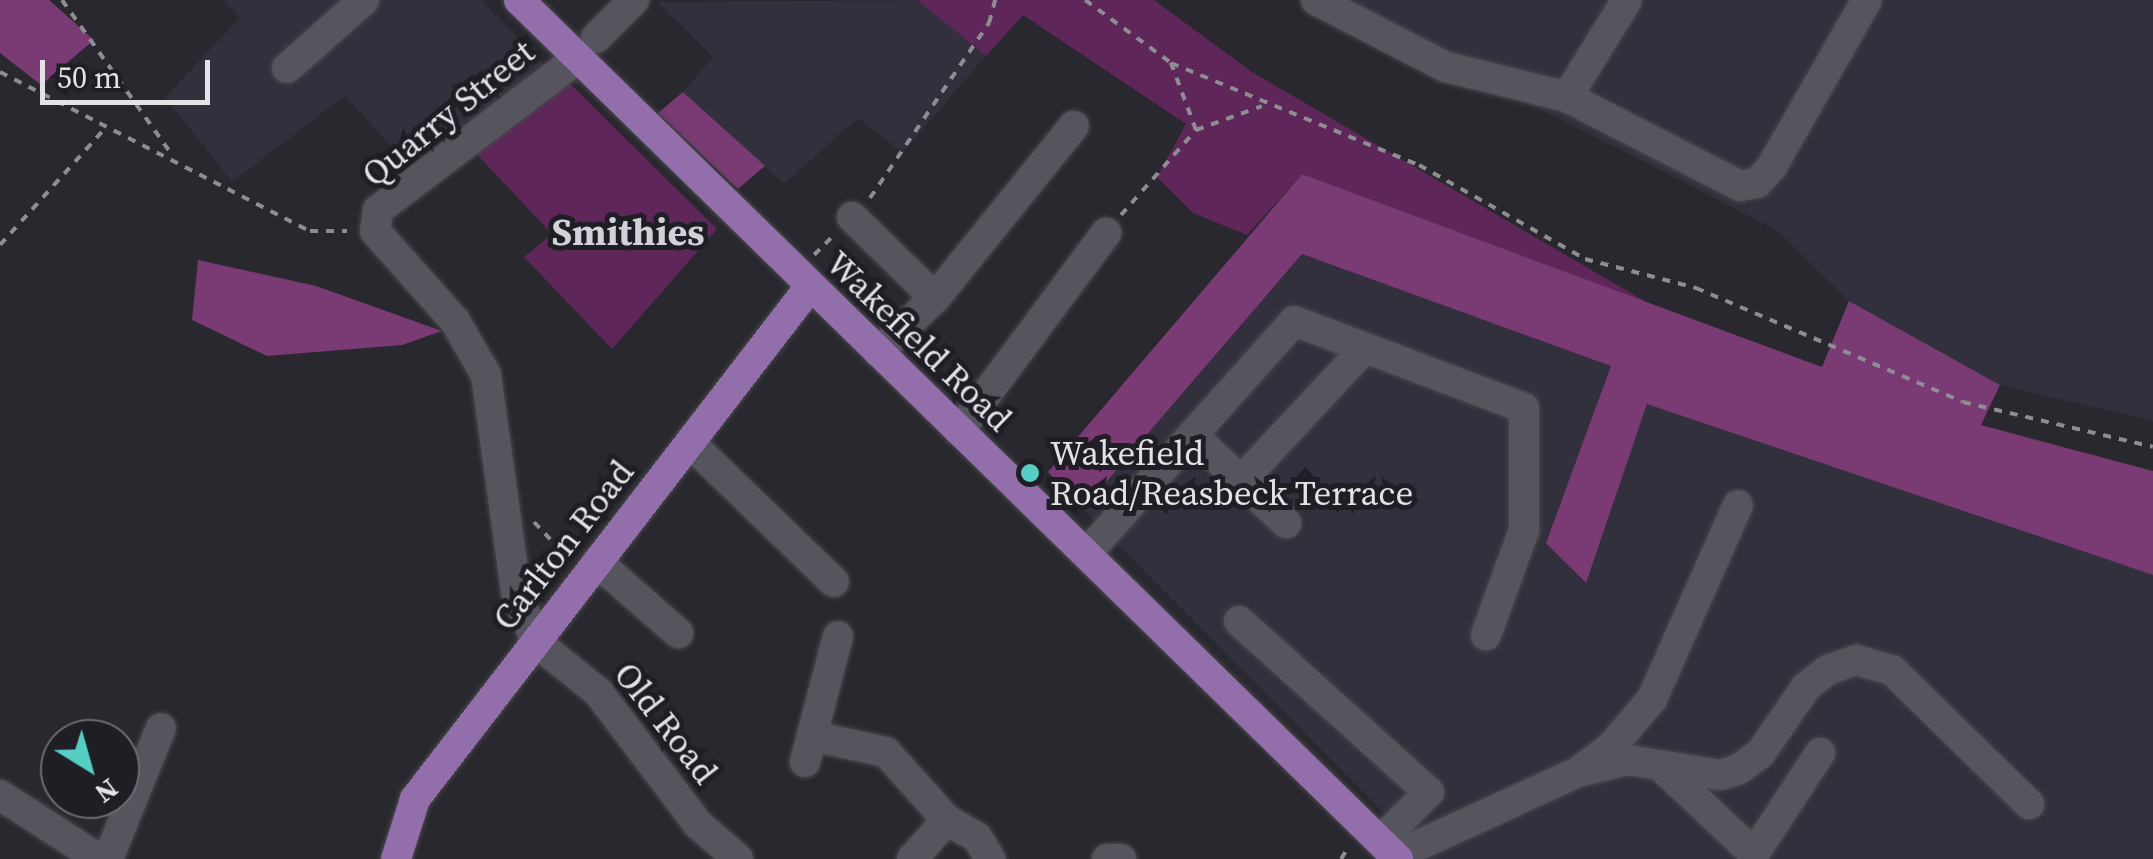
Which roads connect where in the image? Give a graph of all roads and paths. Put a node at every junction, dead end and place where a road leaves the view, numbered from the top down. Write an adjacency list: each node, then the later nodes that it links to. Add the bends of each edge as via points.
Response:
1 (62, 0): 19 (path)
2 (364, 0): 12 (street)
3 (518, 0): 10 (main road, Wakefield Road)
4 (634, 0): 10 (street, Quarry Street)
5 (995, 0): 20 (path, via 989,22 907,148)
6 (1086, 0): 11 (path)
7 (1316, 0): 14 (street, via 1446,67)
8 (1628, 0): 14 (street)
9 (1867, 0): 14 (street, via 1757,183 1726,180)
10 (586, 49): 21 (street, Quarry Street, via 378,210); 24 (main road, Wakefield Road)
11 (1171, 63): 15 (path); 18 (path)
12 (287, 68)
13 (0, 72): 16 (path)
14 (1567, 97)
15 (1263, 106): 18 (path); 32 (path, via 1419,165 1585,259 1696,288 1963,402)
16 (107, 126): 19 (path); 23 (path)
17 (1074, 126): 25 (street)
18 (1196, 130): 22 (path)
19 (176, 160): 21 (path, via 310,231)
20 (852, 217): 24 (path); 25 (street)
21 (375, 231): 26 (street, Quarry Street)
22 (1106, 233): 29 (street)
23 (0, 245)
24 (802, 281): 28 (main road, Wakefield Road); 31 (main road, Carlton Road)
25 (935, 298): 28 (street)
26 (455, 321): 44 (street, Old Road, via 486,375 516,591)
27 (1365, 348): 30 (street, via 1294,320); 33 (street); 42 (street, via 1524,408 1524,530)
28 (878, 352): 29 (main road, Wakefield Road)
29 (959, 431): 37 (main road, Wakefield Road)
30 (1192, 436): 33 (street); 37 (street)
31 (690, 443): 38 (main road, Carlton Road); 39 (street)
32 (2153, 447)
33 (1241, 481): 36 (street)
34 (1738, 505): 48 (street, via 1652,699)
35 (523, 509): 38 (path)
36 (1286, 523)
37 (1086, 554): 52 (main road, Wakefield Road)
38 (592, 569): 41 (street); 44 (main road, Carlton Road)
39 (834, 582)
40 (1239, 621): 52 (street, via 1430,792)
41 (678, 633)
42 (1486, 635)
43 (838, 636): 51 (street, via 809,749 886,752)
44 (536, 642): 55 (main road, Carlton Road, via 415,799); 56 (street, Old Road, via 598,692 712,839)
45 (161, 728): 54 (street)
46 (1820, 752): 47 (street, via 1754,854)
47 (1665, 770): 48 (street, via 1628,760); 50 (street, via 1740,770 1760,754 1806,687 1856,660 1892,670)
48 (1578, 772): 52 (street)
49 (0, 795): 53 (street)
50 (2029, 804)
51 (947, 820): 57 (street); 58 (street, via 976,837)
52 (1391, 852)
53 (98, 859)
54 (108, 859)
55 (396, 859)
56 (738, 859)
57 (912, 859)
58 (990, 859)
59 (1107, 859): 60 (street)
60 (1121, 859)

